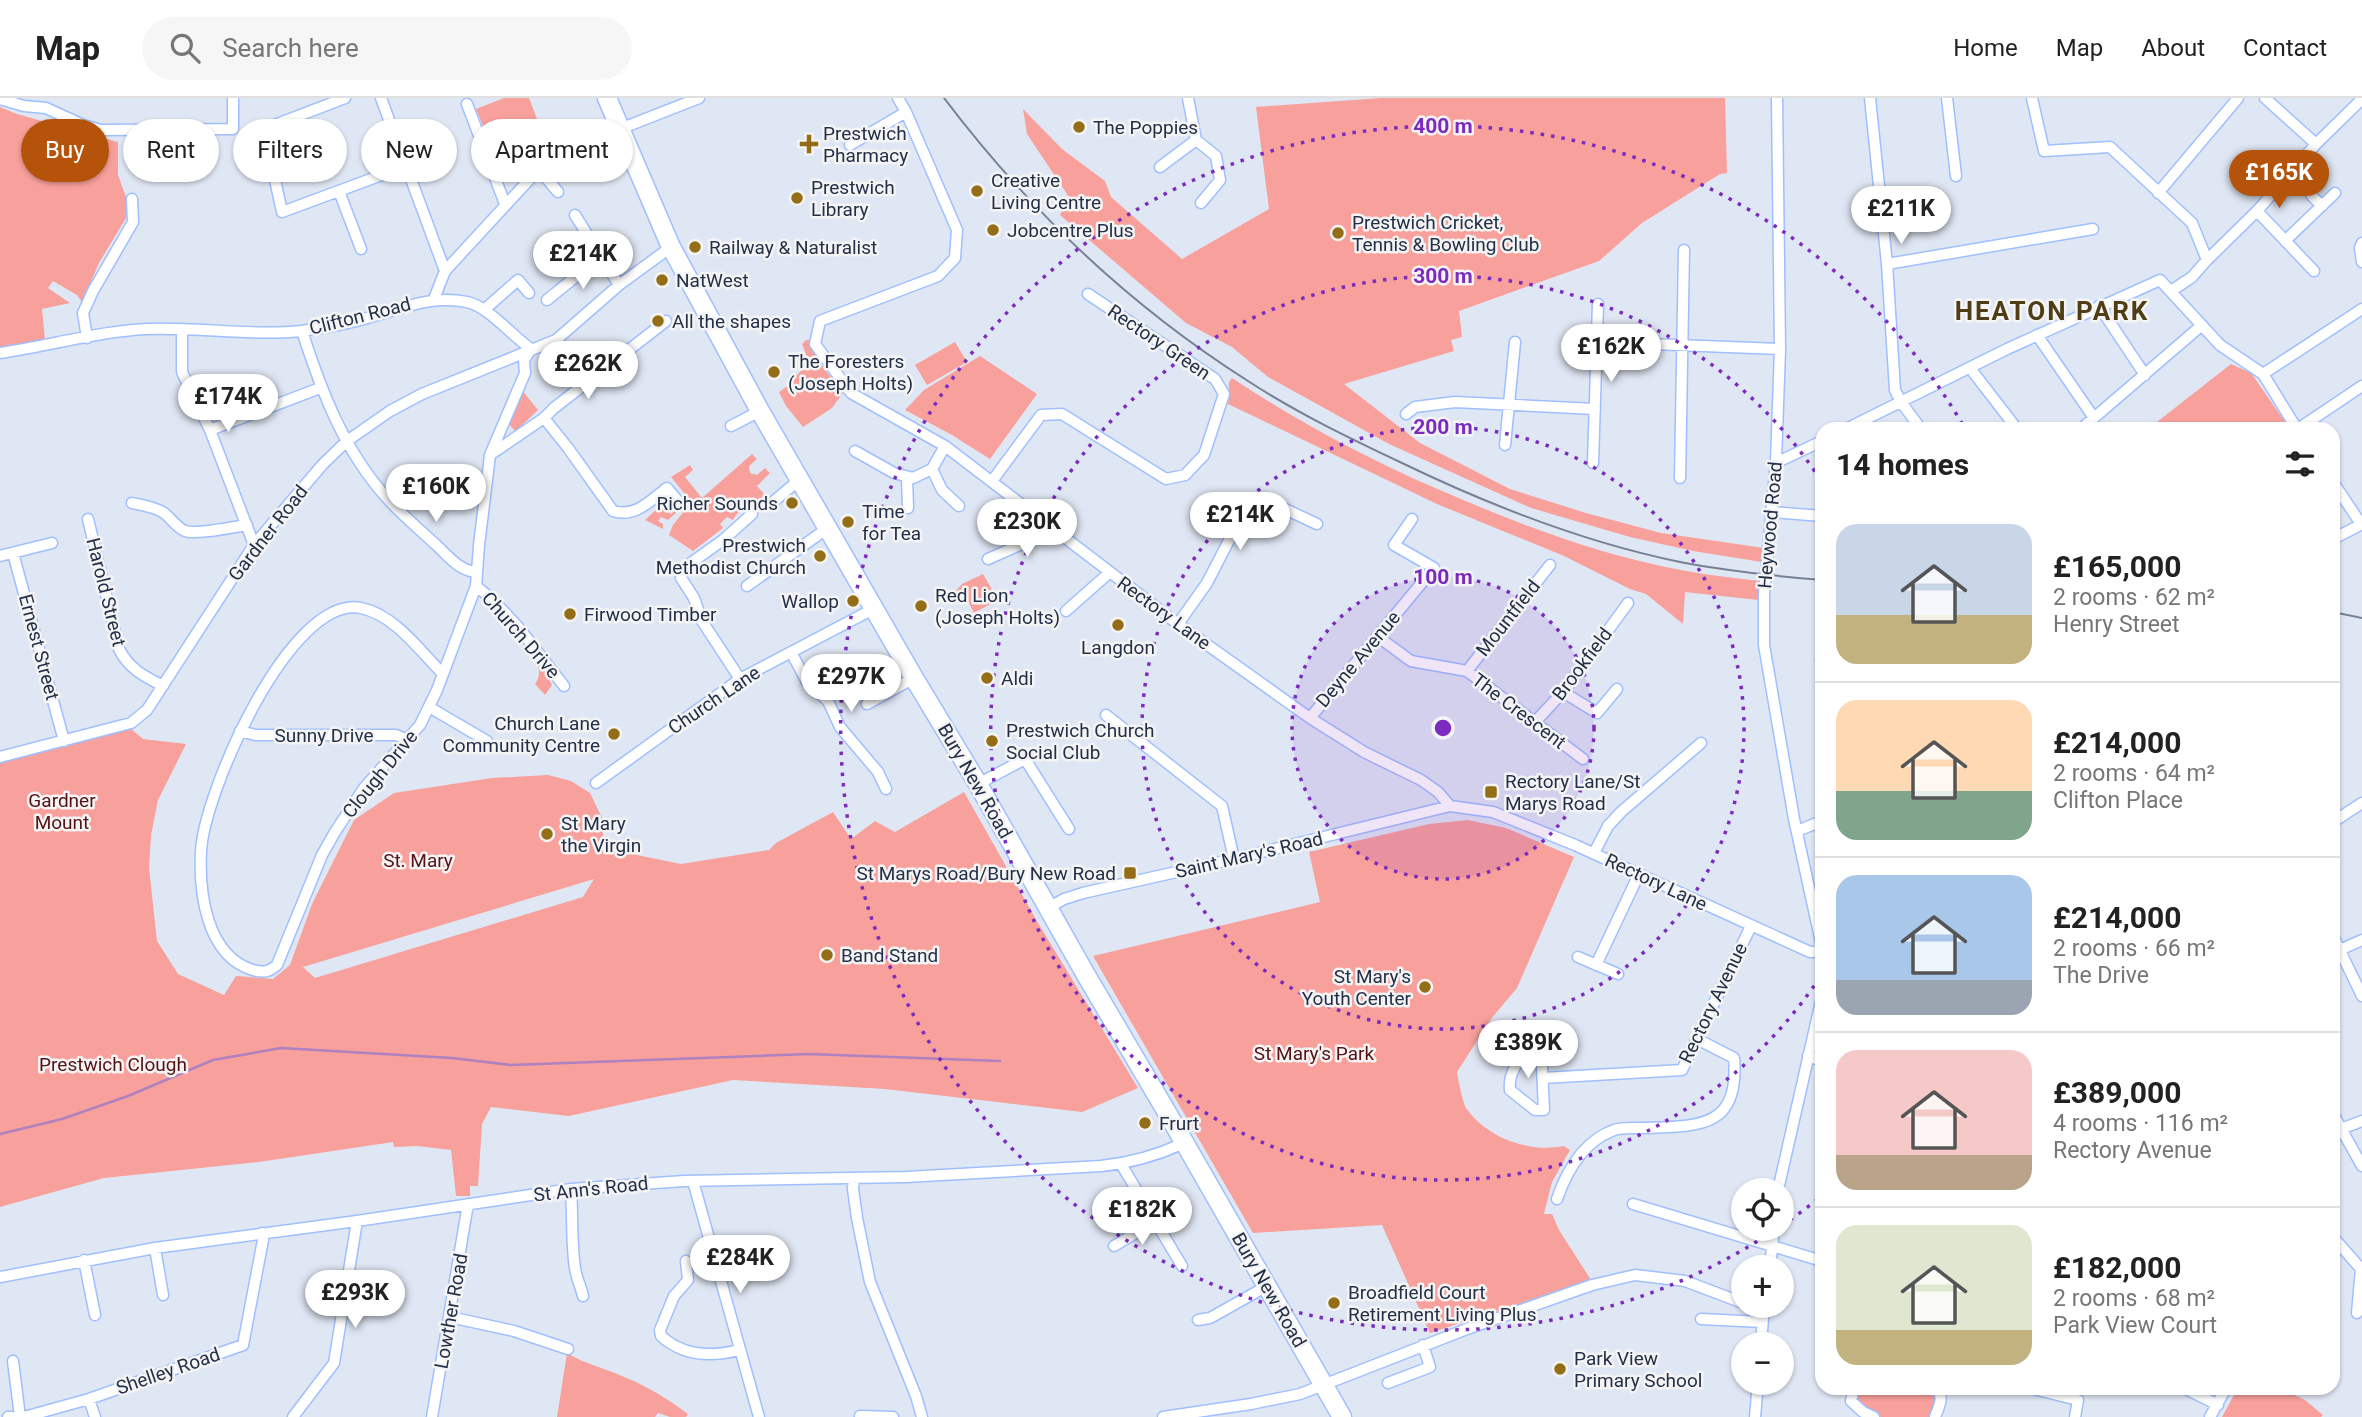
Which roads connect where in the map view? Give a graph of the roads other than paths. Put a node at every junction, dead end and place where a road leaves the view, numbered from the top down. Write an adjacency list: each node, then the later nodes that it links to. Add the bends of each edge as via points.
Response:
1 (233, 98): 16 (street, via 233,128 101,130 83,125)
2 (345, 98): 32 (street, via 264,129 282,212)
3 (381, 98): 19 (street)
4 (607, 98): 20 (highway, Bury New Road)
5 (699, 98): 21 (street)
6 (898, 98): 18 (street, Rectory Lane)
7 (1188, 98): 22 (street)
8 (1777, 98): 75 (street, Heywood Road)
9 (1870, 98): 52 (street)
10 (1947, 98): 27 (street)
11 (2032, 98): 34 (street, via 2044,151 2110,147)
12 (2238, 98): 34 (street)
13 (2265, 98): 23 (street)
14 (0, 99): 16 (street, via 24,106)
15 (2362, 99): 23 (street)
16 (47, 103)
17 (467, 104): 39 (street)
18 (906, 112): 24 (street); 100 (street, Rectory Lane, via 957,230 955,258 938,276 820,321 815,344 851,393)
19 (388, 119)
20 (616, 119)
21 (633, 122)
22 (1196, 140): 26 (street); 38 (street, via 1216,156 1220,180)
23 (2316, 144): 41 (street)
24 (850, 145)
25 (633, 159): 46 (highway, Bury New Road)
26 (1160, 167)
27 (1956, 176)
28 (363, 182): 32 (street)
29 (411, 182): 53 (street)
30 (525, 182): 39 (street)
31 (550, 182): 33 (street)
32 (339, 191): 47 (street)
33 (558, 192)
34 (2158, 193): 50 (street, via 2192,223)
35 (2335, 193): 40 (street)
36 (2311, 195): 40 (street)
37 (132, 199): 70 (street, via 133,222 83,313)
38 (1201, 203)
39 (505, 204): 53 (street)
40 (2322, 206): 44 (street)
41 (2257, 211): 44 (street); 50 (street)
42 (575, 215): 49 (street, via 587,225)
43 (2093, 229): 52 (street)
44 (2285, 241): 54 (street)
45 (2361, 245): 51 (street)
46 (671, 247): 55 (street); 85 (highway, Bury New Road)
47 (361, 249)
48 (1684, 250): 73 (street)
49 (601, 256): 55 (street); 60 (street)
50 (2207, 260): 56 (street)
51 (2362, 262)
52 (1887, 264): 82 (street, via 1895,390)
53 (444, 271): 59 (street)
54 (2314, 271)
55 (619, 285): 74 (street, via 556,340)
56 (2171, 292): 62 (street, via 2160,280); 66 (street)
57 (529, 293): 63 (street, via 516,276)
58 (1088, 294): 109 (street, Rectory Green, via 1215,379 1224,394 1203,455 1185,475 1166,479 1062,414 1041,415)
59 (434, 299): 63 (street, Clifton Road, via 471,302); 68 (street, Clifton Road)
60 (547, 300)
61 (1598, 304): 72 (street)
62 (2099, 306): 69 (street); 78 (street)
63 (485, 309): 74 (street, Clifton Road)
64 (2362, 309): 79 (street)
65 (666, 321): 87 (street)
66 (2202, 325): 78 (street); 79 (street, via 2234,356)
67 (182, 328): 68 (street, Clifton Road); 70 (street, Clifton Road); 96 (street, via 182,372)
68 (302, 331): 81 (street, Church Drive)
69 (2037, 335): 77 (street); 88 (street)
70 (87, 338): 76 (street, Clifton Road)
71 (1515, 342): 83 (street)
72 (1598, 342): 73 (street); 84 (street)
73 (1683, 345): 75 (street); 107 (street)
74 (531, 349): 97 (street, Gardner Road, via 422,394); 102 (street, Clough Drive)
75 (1780, 349): 103 (street, Heywood Road)
76 (0, 353)
77 (1970, 368): 82 (street); 91 (street)
78 (2145, 374): 88 (street)
79 (2263, 374): 93 (street)
80 (2362, 386): 94 (street)
81 (320, 388): 96 (street); 97 (street, Church Drive)
82 (1900, 402): 89 (street); 90 (street)
83 (1510, 405): 84 (street); 86 (street, via 1436,403); 99 (street)
84 (1595, 409): 104 (street)
85 (760, 411): 95 (street); 108 (highway, Bury New Road)
86 (1406, 414)
87 (544, 418): 102 (street); 113 (street, via 613,511 624,515 635,511 667,488)
88 (2094, 418): 92 (street)
89 (1860, 422)
90 (1916, 422)
91 (2012, 422)
92 (2089, 422)
93 (2293, 422)
94 (2308, 422)
95 (731, 426)
96 (210, 430): 123 (street)
97 (347, 441): 128 (street, Gardner Road); 133 (street, Church Drive, via 386,498 454,561)
98 (1815, 444): 103 (street)
99 (1505, 445)
100 (944, 446): 105 (street); 109 (street, Rectory Lane)
101 (855, 451): 106 (street)
102 (490, 455): 133 (street, Clough Drive)
103 (1776, 461): 116 (street, Heywood Road)
104 (1593, 463)
105 (932, 468): 106 (street); 114 (street, via 942,490)
106 (907, 477): 115 (street)
107 (1680, 478)
108 (799, 480): 111 (street); 124 (highway, Bury New Road)
109 (992, 481): 125 (street, Rectory Lane)
110 (2340, 492): 122 (street)
111 (773, 502)
112 (132, 503): 123 (street, via 166,514 186,531)
113 (681, 505)
114 (959, 506)
115 (908, 508)
116 (1772, 512): 118 (street); 171 (street, Heywood Road, via 1764,645)
117 (751, 514): 146 (street, via 681,570 702,621)
118 (1815, 515)
119 (88, 519): 148 (street, Harold Street, via 119,649 137,673)
120 (1412, 519): 141 (street, Deyne Avenue, via 1394,545 1434,568)
121 (1317, 524): 140 (street, via 1270,502 1255,502 1241,517 1207,583)
122 (2362, 524): 126 (street)
123 (247, 525): 128 (street)
124 (829, 527): 136 (street); 138 (highway, Bury New Road)
125 (1049, 527): 131 (street); 134 (street, Rectory Lane)
126 (2340, 535)
127 (52, 543): 129 (street)
128 (254, 545): 148 (street, Gardner Road)
129 (13, 553): 130 (street); 158 (street, Ernest Street)
130 (0, 556)
131 (988, 559)
132 (1550, 565): 143 (street, Mountfield)
133 (477, 572): 135 (street, Clough Drive)
134 (1109, 573): 139 (street); 140 (street, Rectory Lane)
135 (476, 586): 144 (street, Clough Drive); 147 (street, Church Drive, via 519,628)
136 (747, 586)
137 (1628, 603): 150 (street, Brookfield)
138 (875, 608): 142 (street, Church Lane); 145 (highway, Bury New Road)
139 (1066, 611)
140 (1178, 625): 154 (street, Rectory Lane)
141 (1377, 636): 143 (street, The Crescent, via 1411,661); 154 (street, Deyne Avenue)
142 (791, 652): 146 (street, Church Lane); 165 (street, via 807,682 828,701)
143 (1467, 671): 155 (street, The Crescent)
144 (443, 674): 152 (street, Clough Drive); 156 (street, via 383,617 359,608 339,610 302,635)
145 (914, 678): 151 (street); 164 (highway, Bury New Road)
146 (740, 679): 163 (street, Church Lane)
147 (564, 686)
148 (163, 687): 158 (street, Gardner Road, via 131,723)
149 (1617, 689): 150 (street, via 1597,713)
150 (1563, 692): 155 (street, Brookfield)
151 (867, 704)
152 (429, 707): 157 (street, Clough Drive); 159 (street)
153 (1106, 715): 173 (street, via 1222,806)
154 (1310, 718): 167 (street, Rectory Lane, via 1421,780)
155 (1534, 723): 162 (street, The Crescent)
156 (240, 731): 157 (street, Sunny Drive, via 255,735 396,735); 157 (street, Clough Drive, via 207,815 202,886 209,925 222,947 248,968 264,972 271,971 281,957 335,832 364,789)
157 (408, 740)
158 (64, 741): 161 (street, Gardner Road)
159 (487, 741)
160 (1700, 743): 172 (street, via 1620,812)
161 (0, 757)
162 (1583, 759)
163 (596, 783)
164 (978, 784): 170 (street, via 1025,760); 175 (highway, Bury New Road)
165 (886, 789)
166 (2362, 803): 168 (street)
167 (1450, 806): 172 (street, Rectory Lane, via 1493,812); 173 (street, Saint Mary's Road)
168 (2340, 817)
169 (1815, 824): 171 (street)
170 (1069, 828)
171 (1797, 831): 176 (street, Heywood Road)
172 (1594, 853): 174 (street, Rectory Lane)
173 (1234, 859): 175 (street, Saint Mary's Road, via 1083,893)
174 (1639, 874): 177 (street, Rectory Lane); 183 (street)
175 (1048, 908): 193 (highway, Bury New Road)
176 (1815, 917)
177 (1751, 926): 180 (street, Rectory Lane); 187 (street, Rectory Avenue)
178 (2362, 940): 179 (street)
179 (2340, 950)
180 (1815, 952)
181 (1578, 957): 183 (street)
182 (2340, 959): 185 (street)
183 (1597, 965): 184 (street)
184 (1618, 974)
185 (2362, 996)
186 (1815, 1026): 188 (street)
187 (1697, 1039): 190 (street, Rectory Avenue, via 1682,1070); 200 (street, via 1734,1059 1736,1081 1726,1109 1710,1121 1680,1127 1616,1129 1578,1156)
188 (1808, 1056): 189 (street); 196 (street)
189 (1815, 1058)
190 (1543, 1078): 190 (street, via 1544,1110 1535,1110 1510,1090 1513,1069 1532,1046 1541,1047)
191 (2362, 1121): 192 (street)
192 (2341, 1129): 195 (street)
193 (1184, 1143): 194 (street, St Ann's Road); 217 (highway, Bury New Road)
194 (1121, 1164): 197 (street, St Ann's Road); 204 (street)
195 (2362, 1166)
196 (1781, 1178)
197 (854, 1179): 198 (street, St Ann's Road); 250 (street, via 870,1282)
198 (693, 1181): 199 (street, St Ann's Road); 231 (street)
199 (571, 1189): 201 (street, St Ann's Road); 219 (street, via 575,1270)
200 (1557, 1199)
201 (468, 1204): 203 (street, St Ann's Road); 223 (street, Lowther Road)
202 (1633, 1204): 210 (street)
203 (357, 1222): 205 (street, St Ann's Road); 246 (street, via 334,1363)
204 (1154, 1222): 208 (street); 215 (street)
205 (262, 1233): 209 (street, St Ann's Road); 241 (street, Shelley Road, via 243,1345)
206 (1773, 1241): 210 (street)
207 (2340, 1245): 221 (street, via 2361,1269)
208 (1114, 1246)
209 (155, 1248): 213 (street, St Ann's Road); 218 (street)
210 (1773, 1248): 211 (street); 212 (street)
211 (1772, 1255)
212 (1815, 1259)
213 (84, 1260): 216 (street, St Ann's Road); 222 (street)
214 (687, 1261): 231 (street, via 688,1280 674,1296 661,1336 699,1355)
215 (1182, 1266)
216 (0, 1277)
217 (1267, 1286): 226 (street, via 1210,1318); 234 (highway, Bury New Road)
218 (163, 1295)
219 (583, 1296)
220 (1731, 1299): 229 (street, via 1685,1282 1635,1275 1592,1285)
221 (2357, 1313)
222 (95, 1315)
223 (450, 1317): 230 (street); 247 (street, Lowther Road)
224 (1762, 1318): 227 (street)
225 (1700, 1319): 227 (street)
226 (1198, 1320)
227 (1762, 1322): 228 (street)
228 (1762, 1332)
229 (1423, 1345): 233 (street, via 1430,1367); 234 (street)
230 (568, 1349)
231 (739, 1350): 248 (street)
232 (13, 1361): 244 (street)
233 (1388, 1383)
234 (1324, 1385): 251 (street, via 1251,1404); 252 (highway, Bury New Road)
235 (1757, 1395): 253 (street)
236 (1852, 1395): 254 (street, via 1853,1405)
237 (1941, 1395): 255 (street)
238 (2058, 1395): 256 (street, via 2078,1400)
239 (2198, 1395): 242 (street)
240 (2223, 1395): 242 (street)
241 (89, 1399): 244 (street, Shelley Road); 245 (street)
242 (2218, 1405): 257 (street)
243 (860, 1416): 249 (street)
244 (22, 1417)
245 (95, 1417)
246 (293, 1417)
247 (432, 1417)
248 (759, 1417)
249 (893, 1417)
250 (922, 1417)
251 (1163, 1417)
252 (1342, 1417)
253 (1755, 1417)
254 (1874, 1417)
255 (1935, 1417)
256 (2075, 1417)
257 (2210, 1417)

